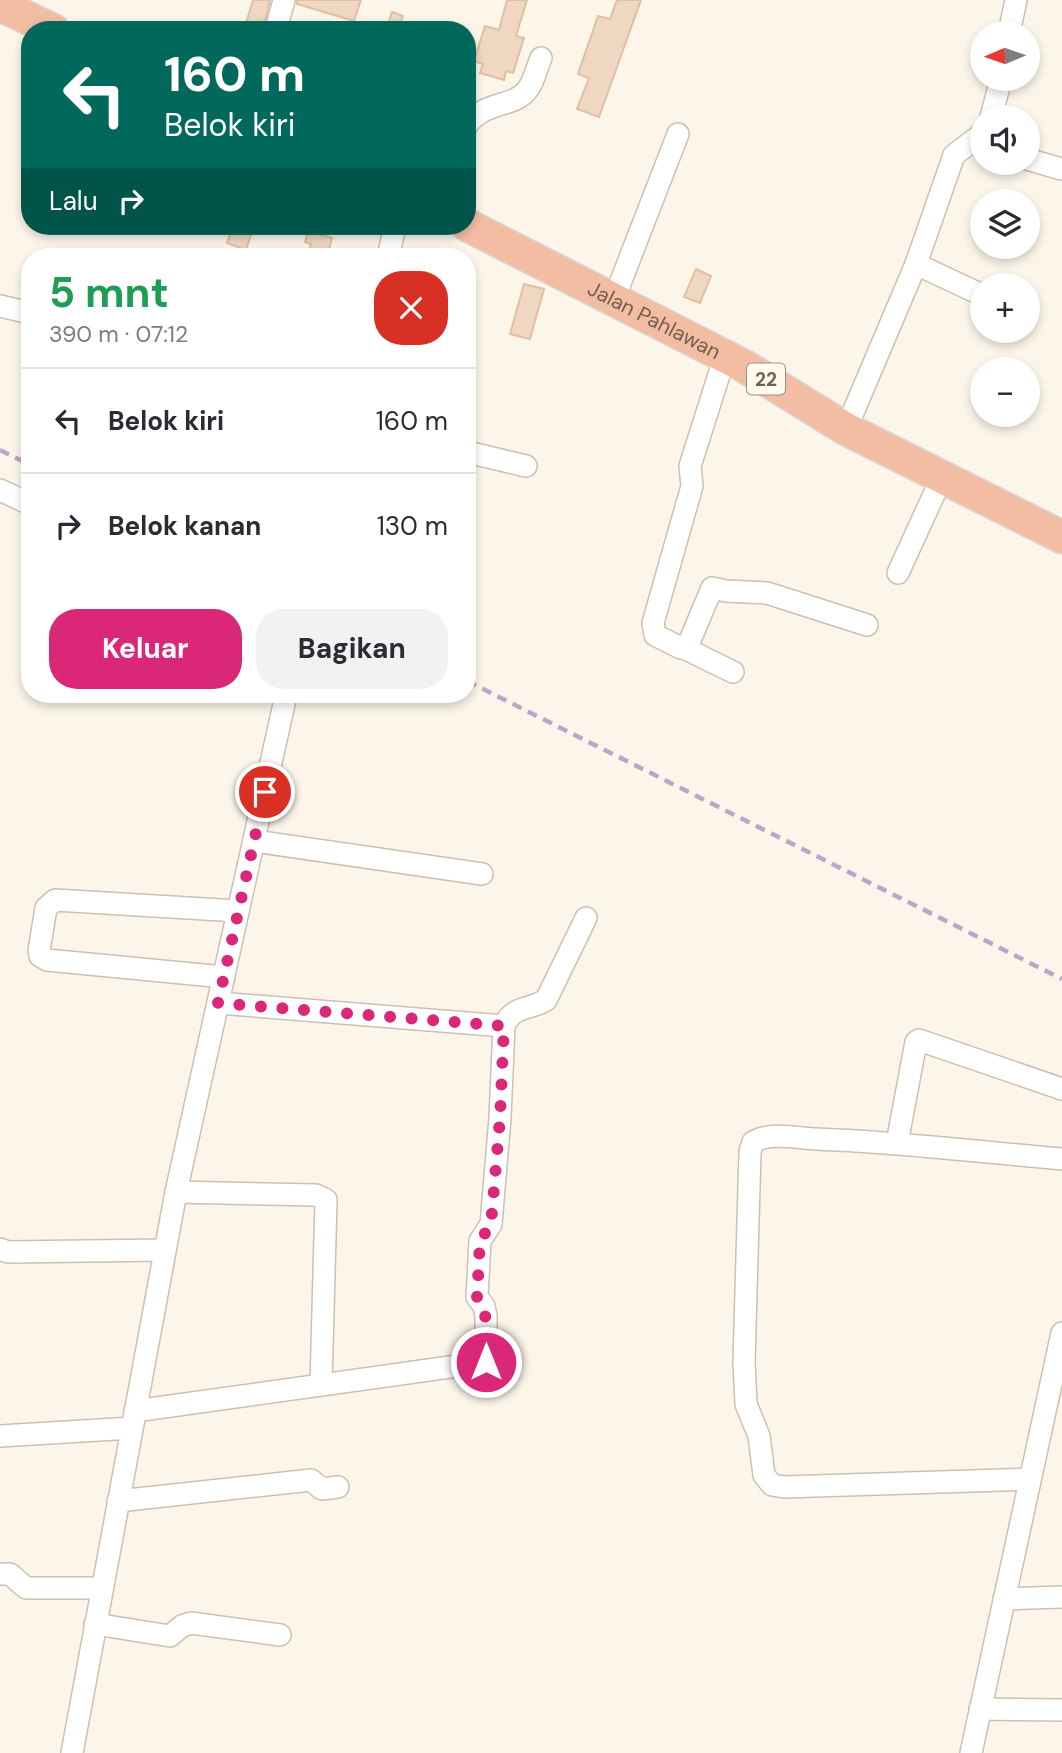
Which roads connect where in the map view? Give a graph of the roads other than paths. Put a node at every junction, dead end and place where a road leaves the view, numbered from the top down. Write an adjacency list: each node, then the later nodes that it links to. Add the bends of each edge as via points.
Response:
1 (284, 0): 5 (street)
2 (1016, 0): 6 (street)
3 (0, 5): 4 (highway)
4 (34, 21)
5 (278, 21)
6 (1012, 21)
7 (541, 58): 8 (street, via 528,90)
8 (476, 116)
9 (678, 134): 16 (street)
10 (970, 145): 14 (street, via 954,155)
11 (1040, 163): 12 (street)
12 (1062, 169)
13 (476, 230): 16 (highway, Jalan Pahlawan / 22)
14 (916, 264): 15 (street); 20 (street)
15 (970, 289)
16 (614, 299): 19 (highway, Jalan Pahlawan / 22)
17 (0, 306): 18 (street)
18 (21, 311)
19 (725, 356): 20 (highway, Jalan Pahlawan / 22); 29 (street, via 690,466 692,486 653,623 655,635)
20 (846, 429): 23 (highway, Jalan Pahlawan / 22)
21 (476, 454): 22 (street)
22 (526, 466)
23 (942, 477): 26 (highway, Jalan Pahlawan / 22); 27 (street)
24 (0, 490): 25 (street)
25 (21, 500)
26 (1062, 537)
27 (898, 573)
28 (867, 625): 29 (street, via 767,593 712,588)
29 (684, 648): 30 (street)
30 (733, 672)
31 (284, 703): 32 (street)
32 (254, 841): 33 (street); 34 (street)
33 (482, 874)
34 (238, 911): 36 (street); 36 (street, via 55,900 46,908 39,951 47,960)
35 (586, 918): 38 (street, via 546,1000 520,1008)
36 (224, 977): 37 (street)
37 (218, 1003): 38 (street); 42 (street)
38 (504, 1026): 46 (street, via 491,1224 480,1241 477,1297 486,1316 486,1362)
39 (1062, 1089): 40 (street, via 919,1040)
40 (897, 1143): 41 (street); 50 (street, via 778,1138 757,1140 751,1146 746,1404 758,1436 764,1475 772,1485 784,1487)
41 (1062, 1159)
42 (176, 1192): 44 (street); 46 (street, via 316,1195 327,1200)
43 (0, 1249): 44 (street)
44 (165, 1250): 47 (street)
45 (1062, 1333): 48 (street)
46 (321, 1385): 47 (street)
47 (133, 1420): 49 (street); 52 (street)
48 (1052, 1423): 50 (street)
49 (0, 1436)
50 (1030, 1479): 56 (street)
51 (338, 1488): 52 (street, via 322,1489 311,1480)
52 (118, 1501): 54 (street)
53 (0, 1574): 54 (street, via 9,1574 26,1588)
54 (102, 1588): 57 (street)
55 (1062, 1597): 56 (street)
56 (1004, 1599): 59 (street)
57 (95, 1623): 58 (street, via 170,1636 191,1623); 61 (street)
58 (280, 1635)
59 (980, 1709): 60 (street); 62 (street)
60 (1062, 1710)
61 (72, 1753)
62 (971, 1753)

